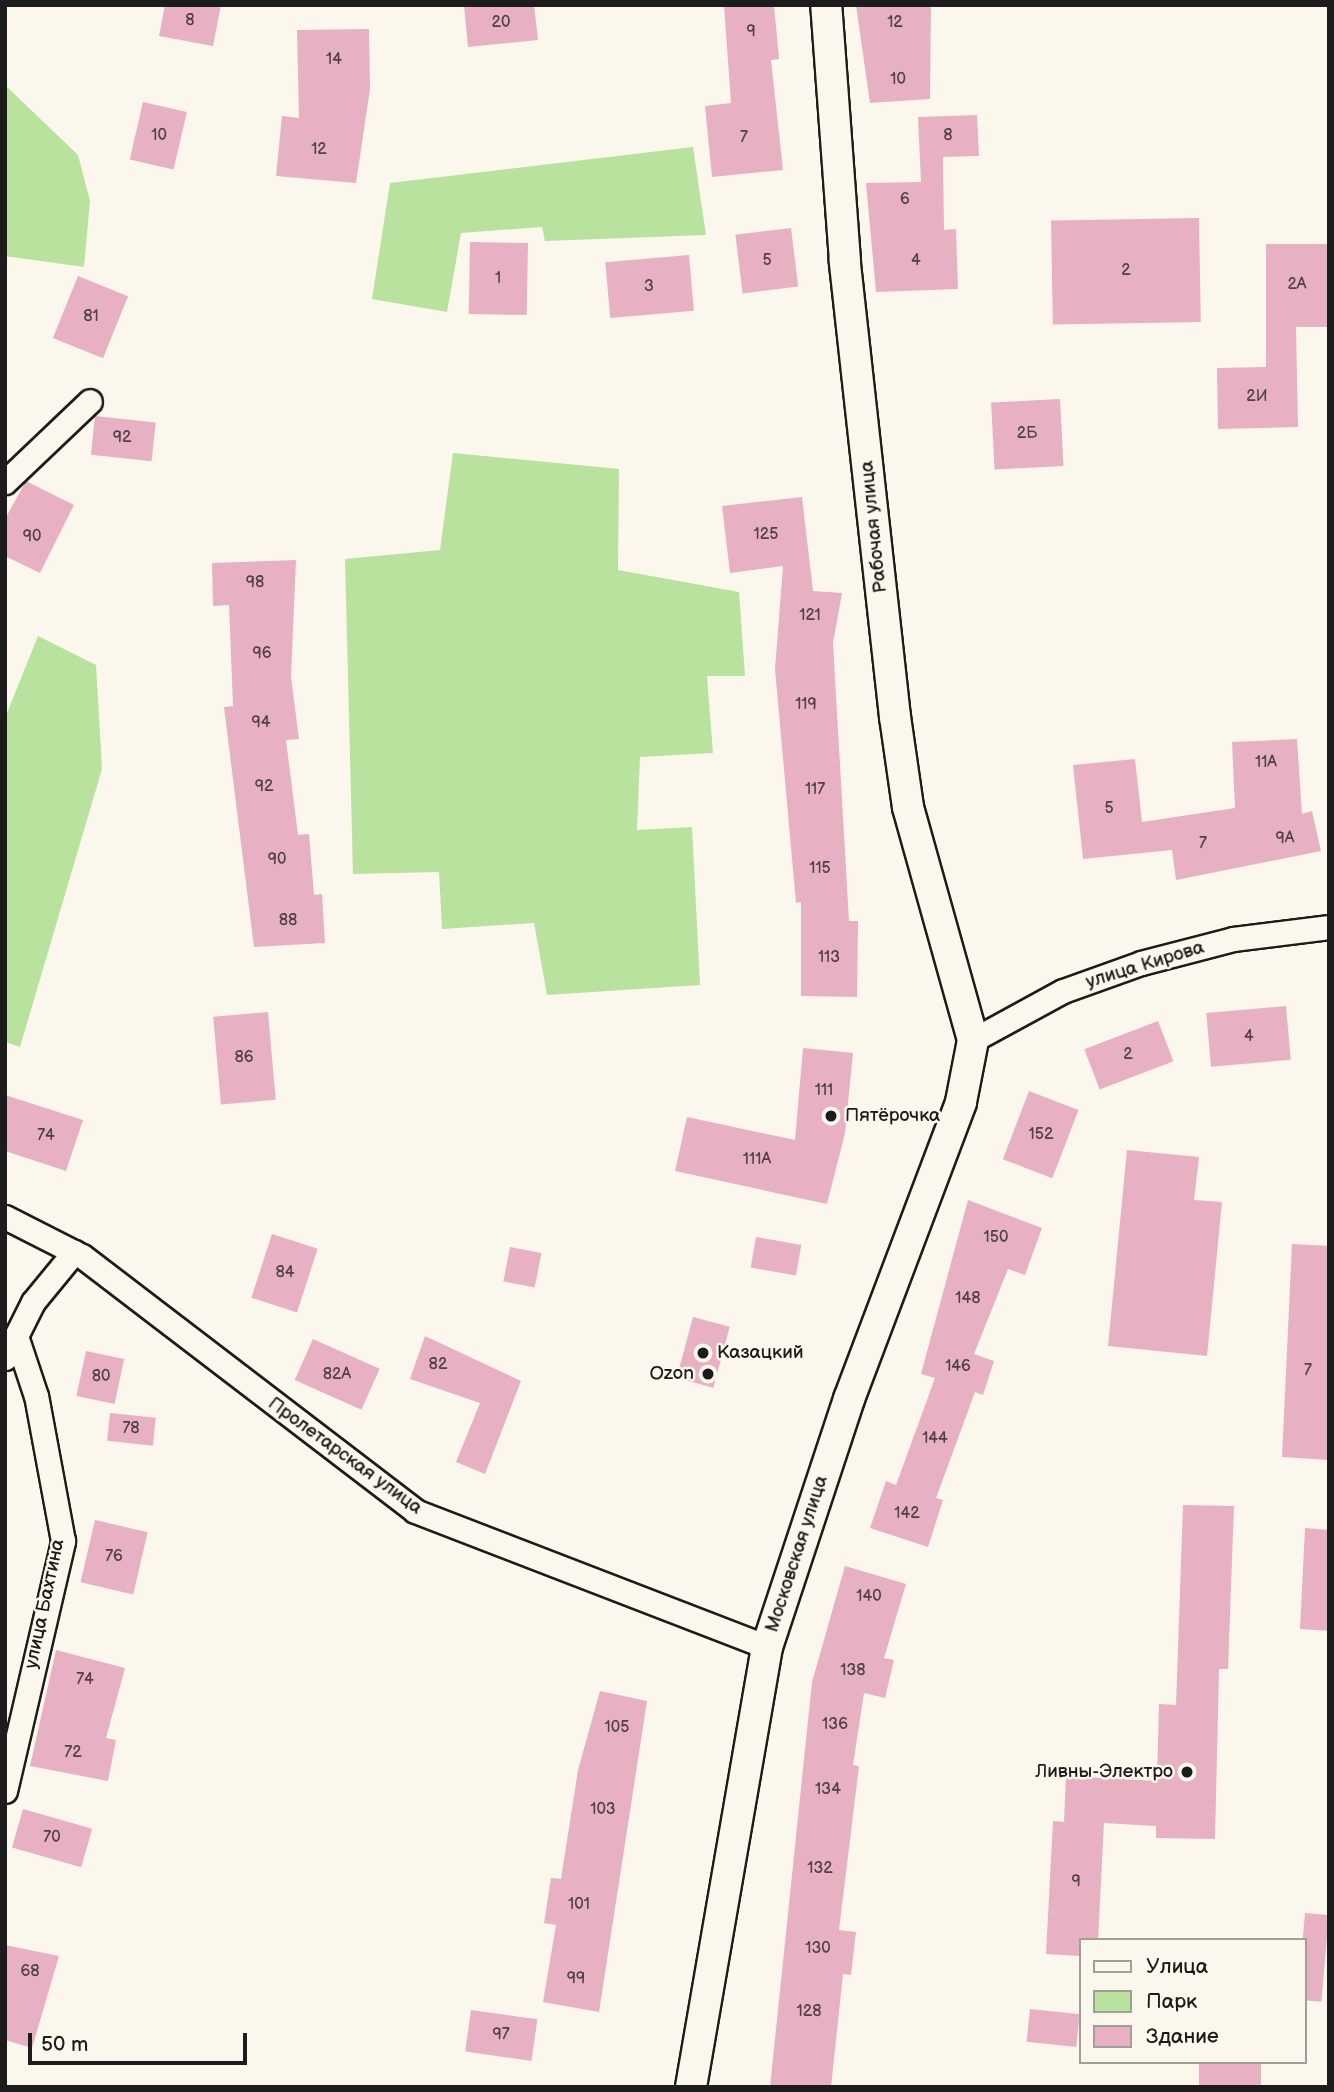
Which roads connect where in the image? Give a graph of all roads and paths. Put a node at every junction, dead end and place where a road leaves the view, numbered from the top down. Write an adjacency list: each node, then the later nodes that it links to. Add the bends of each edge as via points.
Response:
1 (825, 5): 5 (street, Рабочая улица, via 845,261 898,742 908,807)
2 (90, 401): 3 (street)
3 (5, 482)
4 (1329, 927): 5 (street, улица Кирова, via 1233,939 1141,963 1063,991)
5 (973, 1040): 10 (street, Московская улица, via 961,1102 849,1399)
6 (5, 1217): 7 (street, Пролетарская улица)
7 (74, 1252): 8 (street, via 33,1302); 10 (street, Пролетарская улица, via 415,1511)
8 (16, 1336): 9 (street); 11 (street, улица Бахтина, via 36,1396 63,1541)
9 (5, 1358)
10 (766, 1647): 12 (street, Московская улица)
11 (5, 1791)
12 (691, 2087)

